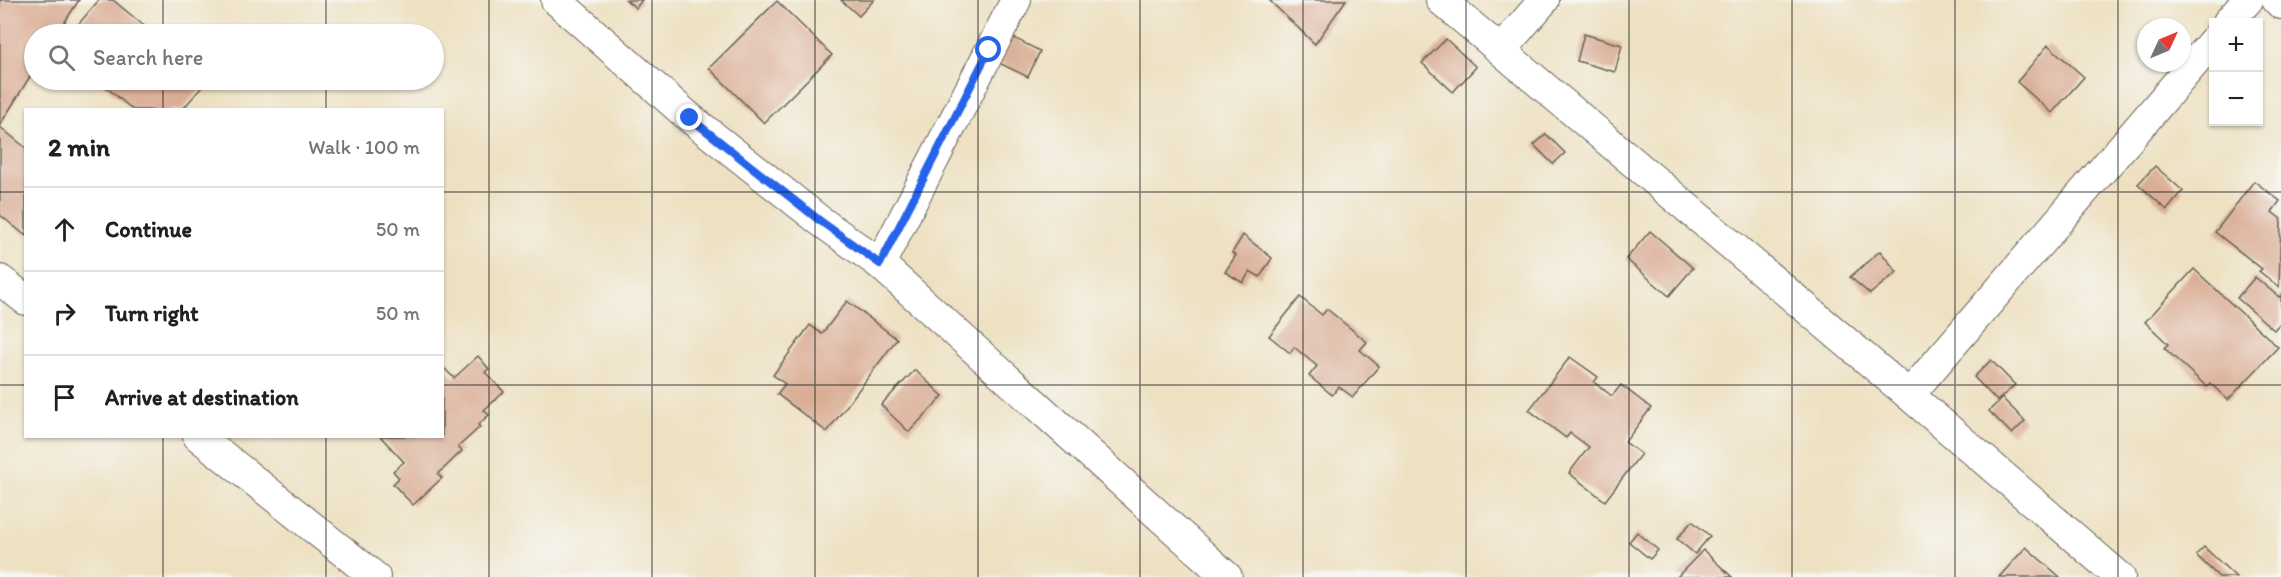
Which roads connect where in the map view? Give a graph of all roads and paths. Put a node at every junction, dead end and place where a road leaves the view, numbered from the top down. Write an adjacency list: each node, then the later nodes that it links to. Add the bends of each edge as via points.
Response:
1 (556, 0): 11 (street, via 690,118)
2 (1016, 0): 11 (street)
3 (1441, 0): 10 (street)
4 (1544, 0): 10 (street)
5 (2248, 0): 8 (street)
6 (2277, 0): 7 (street)
7 (2281, 4)
8 (2232, 18)
9 (2209, 46): 14 (street)
10 (1501, 50): 14 (street)
11 (880, 264): 17 (street)
12 (0, 280): 13 (street)
13 (24, 298)
14 (1909, 395): 18 (street)
15 (201, 438): 16 (street)
16 (375, 577)
17 (1227, 577)
18 (2120, 577)

